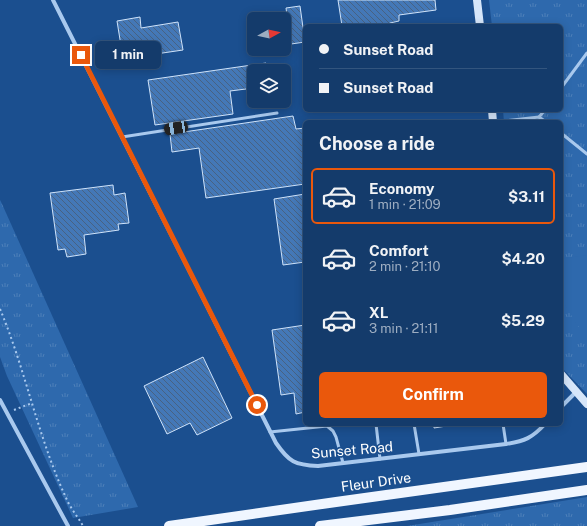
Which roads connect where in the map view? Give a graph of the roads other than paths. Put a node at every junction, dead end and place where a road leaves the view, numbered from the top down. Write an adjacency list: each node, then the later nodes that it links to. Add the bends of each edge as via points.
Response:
1 (53, 0): 12 (street, Sunset Road)
2 (477, 0): 3 (street)
3 (480, 24)
4 (587, 53): 5 (lane)
5 (563, 85)
6 (277, 112): 12 (lane)
7 (543, 112): 8 (lane)
8 (539, 117): 9 (lane); 10 (lane)
9 (512, 120)
10 (543, 120)
11 (563, 135): 13 (lane)
12 (122, 137): 23 (street, Sunset Road)
13 (587, 154)
14 (563, 376): 15 (street)
15 (576, 392): 17 (street); 18 (street)
16 (0, 400): 30 (street)
17 (587, 404)
18 (563, 405)
19 (376, 426): 26 (lane)
20 (414, 426): 25 (lane)
21 (503, 426): 24 (lane)
22 (543, 426): 24 (street, Sunset Road, via 532,437)
23 (270, 432): 27 (street, Sunset Road, via 284,455 293,462 318,466); 27 (lane, via 327,426 336,437)
24 (506, 444): 25 (street, Sunset Road)
25 (419, 454): 26 (street, Sunset Road)
26 (380, 458): 27 (street, Sunset Road)
27 (342, 463)
28 (587, 467): 31 (main road, Fleur Drive)
29 (587, 490): 32 (main road)
30 (68, 526)
31 (169, 526)
32 (320, 526)

